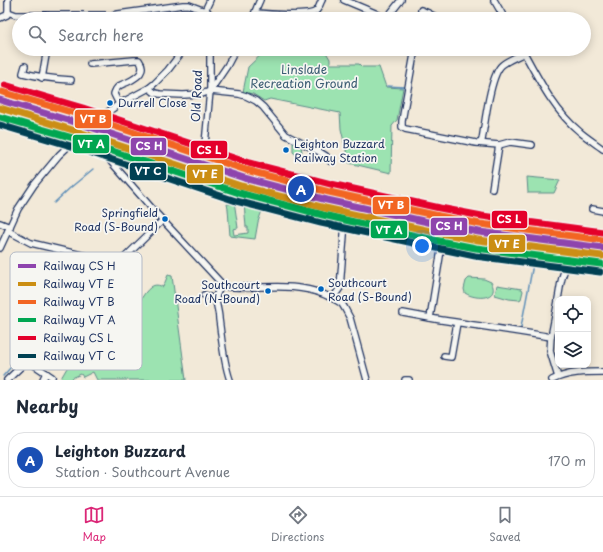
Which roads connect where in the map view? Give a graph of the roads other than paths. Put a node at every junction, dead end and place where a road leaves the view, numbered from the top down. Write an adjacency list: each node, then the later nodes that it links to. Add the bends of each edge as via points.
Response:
1 (8, 0): 10 (street)
2 (210, 0): 9 (street)
3 (260, 0): 12 (street)
4 (322, 0): 13 (street)
5 (344, 0): 14 (street)
6 (402, 0): 15 (street)
7 (494, 0): 17 (street)
8 (422, 10): 16 (street)
9 (205, 11): 11 (street, via 184,5)
10 (8, 12): 18 (street); 19 (street)
11 (133, 12)
12 (256, 12)
13 (315, 12)
14 (373, 12)
15 (392, 12)
16 (426, 12)
17 (501, 12)
18 (12, 14)
19 (0, 18)
20 (46, 56): 29 (street)
21 (179, 56): 31 (street)
22 (210, 56): 32 (street, Old Road)
23 (232, 56): 32 (street)
24 (414, 56): 35 (street, via 402,127 405,130)
25 (516, 56): 35 (street, via 496,72)
26 (526, 56): 39 (street, via 561,114)
27 (90, 64): 33 (street, via 139,60 141,73 116,89 114,94)
28 (25, 66): 29 (street, via 23,73)
29 (42, 78): 30 (street)
30 (71, 80)
31 (149, 88): 32 (street, via 160,94 202,94); 33 (street)
32 (210, 91): 36 (street, Old Road); 40 (street, via 246,96 256,100 286,134 318,151)
33 (120, 104): 34 (street)
34 (82, 132): 45 (street); 47 (street, via 34,185)
35 (480, 143): 37 (street)
36 (205, 144)
37 (499, 145): 38 (street, via 510,142); 41 (street)
38 (532, 145)
39 (603, 149)
40 (330, 161)
41 (492, 189)
42 (286, 206): 56 (street, via 345,222 340,288)
43 (592, 209): 44 (street)
44 (603, 211)
45 (163, 220): 50 (street); 53 (street)
46 (0, 223): 47 (street)
47 (9, 228): 48 (street); 49 (street, via 31,243)
48 (0, 248)
49 (69, 252)
50 (130, 252)
51 (528, 256): 60 (street, via 442,244)
52 (603, 264): 55 (street, via 579,260 570,264 564,271)
53 (222, 284): 56 (street, via 233,288 296,287); 57 (street)
54 (204, 295): 57 (street)
55 (559, 296)
56 (333, 298): 73 (street, via 341,303 350,318)
57 (216, 299): 72 (street, via 222,349)
58 (403, 313): 60 (street)
59 (555, 316): 62 (street)
60 (430, 318): 61 (street)
61 (457, 323): 62 (street); 63 (street, via 451,357)
62 (551, 337): 69 (street, via 550,351)
63 (444, 356)
64 (18, 370): 71 (street)
65 (42, 370): 67 (street)
66 (603, 372): 69 (street, via 574,373)
67 (46, 373): 68 (street); 70 (street)
68 (52, 377)
69 (558, 377): 76 (street)
70 (42, 379)
71 (7, 380)
72 (230, 380)
73 (367, 380)
74 (405, 380): 75 (street)
75 (409, 380)
76 (552, 380)

